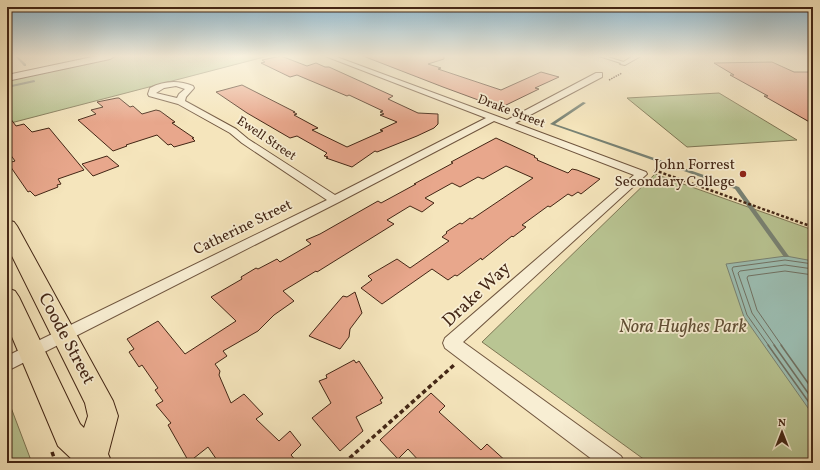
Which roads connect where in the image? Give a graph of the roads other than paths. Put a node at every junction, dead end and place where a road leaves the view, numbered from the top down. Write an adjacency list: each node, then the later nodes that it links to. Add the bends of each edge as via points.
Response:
1 (385, 78): 4 (street, Drake Street)
2 (593, 78): 5 (street)
3 (181, 102): 7 (street, Ewell Street, via 233,131)
4 (492, 119): 5 (street, Drake Street); 7 (street, Catherine Street)
5 (506, 124): 6 (street, Drake Street)
6 (642, 174): 13 (street, Drake Way, via 451,343)
7 (335, 200): 10 (street, Catherine Street)
8 (7, 226): 10 (main road, Coode Street)
9 (7, 297): 11 (main road, Coode Street)
10 (65, 336): 11 (street, Catherine Street); 12 (main road, Coode Street, via 99,401 103,416)
11 (18, 358): 12 (main road, Coode Street, via 69,435)
12 (94, 459)
13 (614, 463)

